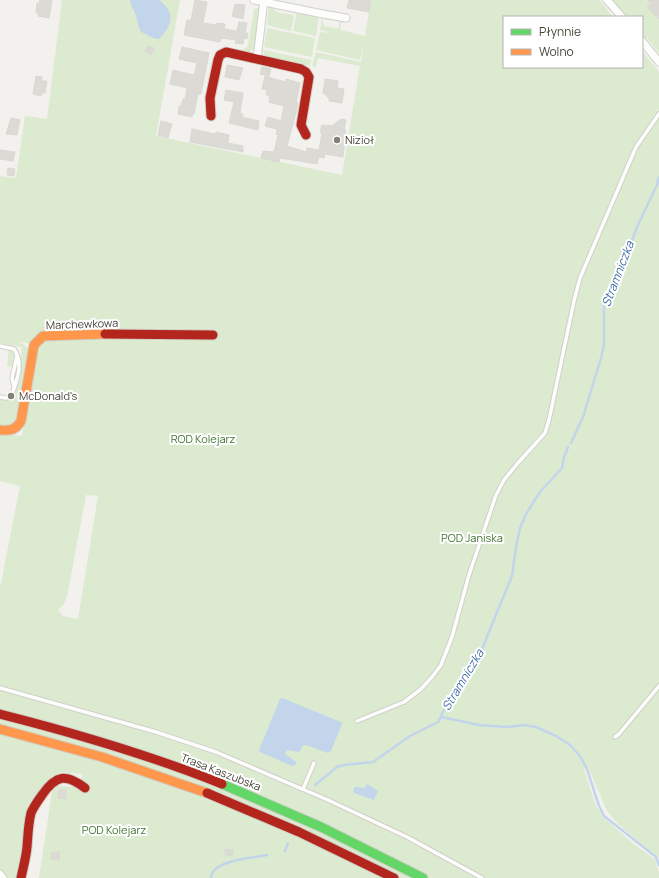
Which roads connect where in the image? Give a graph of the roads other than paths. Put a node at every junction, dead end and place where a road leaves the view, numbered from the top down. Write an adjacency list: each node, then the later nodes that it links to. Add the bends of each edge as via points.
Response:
1 (254, 0): 3 (street)
2 (607, 0): 4 (street)
3 (264, 1): 5 (street); 7 (street)
4 (621, 16)
5 (346, 18)
6 (643, 43): 8 (street)
7 (257, 59): 10 (main road, via 226,52 219,57 210,98); 11 (main road, via 306,72 309,77 301,125)
8 (659, 62)
9 (659, 114): 19 (lane, via 636,147 580,278 545,433 504,480 496,495 441,665 421,689 404,702)
10 (211, 116)
11 (306, 136)
12 (213, 335): 15 (main road, Marchewkowa, via 43,336 34,345 21,421 14,430)
13 (0, 346): 14 (lane, via 16,351 20,366 13,391 9,397)
14 (0, 397)
15 (0, 430)
16 (659, 686): 21 (lane)
17 (0, 688): 24 (lane, via 156,732 216,752)
18 (0, 714): 29 (main road, Trasa Kaszubska, via 94,740 213,781 310,821)
19 (357, 721)
20 (0, 729): 28 (main road, via 116,761 206,793 300,832)
21 (614, 737)
22 (314, 763): 24 (lane)
23 (85, 788): 27 (main road, via 66,777 59,777 47,786 33,808)
24 (303, 789): 30 (lane, via 407,837)
25 (0, 874): 26 (street)
26 (4, 878)
27 (21, 878)
28 (394, 878)
29 (423, 878)
30 (482, 878)

